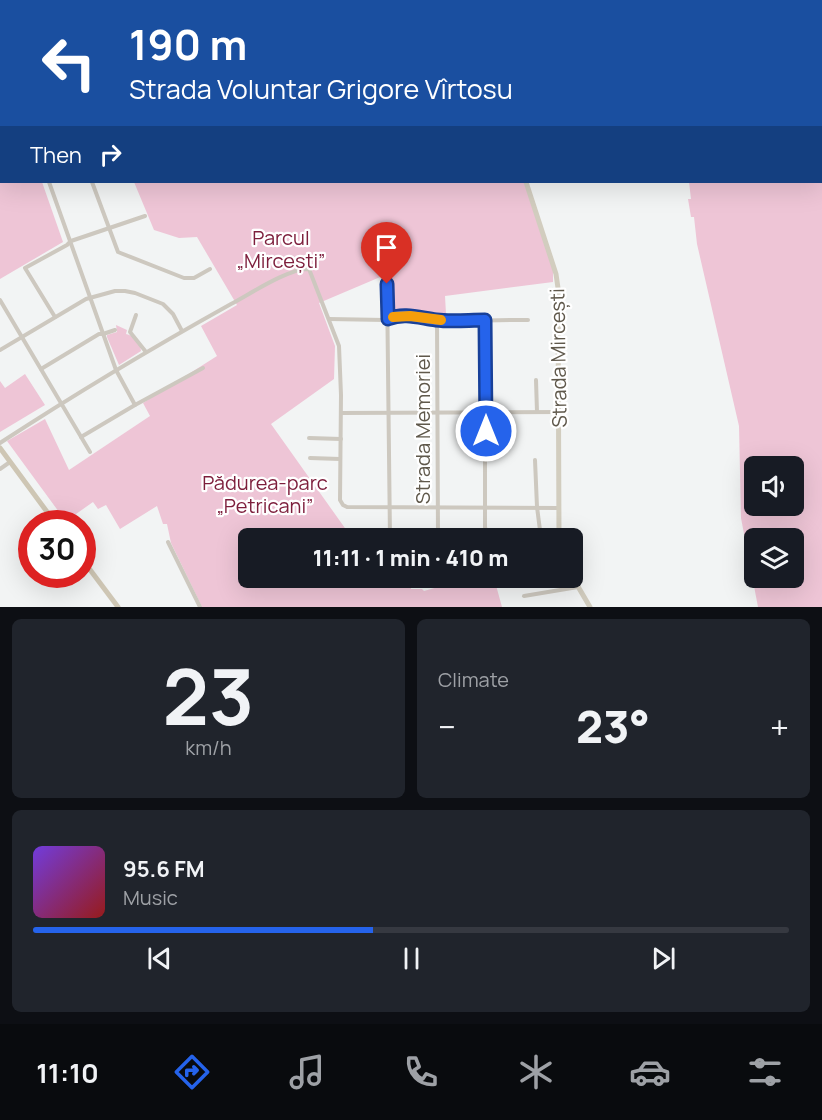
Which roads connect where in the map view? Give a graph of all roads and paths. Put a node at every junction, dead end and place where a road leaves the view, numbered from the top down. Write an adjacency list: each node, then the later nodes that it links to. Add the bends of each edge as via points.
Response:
1 (49, 183): 6 (street)
2 (92, 183): 5 (street)
3 (526, 183): 32 (main road, Strada Mircești, via 558,288)
4 (145, 216): 5 (street)
5 (108, 229): 6 (street); 7 (street, via 118,252 184,278 195,278)
6 (70, 241): 9 (street); 12 (street, via 25,268)
7 (210, 269)
8 (387, 284): 14 (street)
9 (90, 298): 12 (street); 19 (street, via 104,292 135,293 163,304); 20 (street)
10 (0, 300): 21 (street)
11 (136, 315): 23 (street, via 130,332)
12 (55, 317): 21 (street)
13 (329, 319): 14 (street); 19 (street, via 309,269 299,269); 33 (street, via 339,346)
14 (388, 319): 15 (street, via 410,316); 34 (street)
15 (437, 320): 16 (street); 35 (street, Strada Memoriei)
16 (485, 320): 17 (street); 30 (street)
17 (528, 320)
18 (115, 330): 20 (street)
19 (182, 331): 23 (street)
20 (103, 334): 25 (street); 26 (street)
21 (22, 336): 22 (street); 25 (street)
22 (0, 350)
23 (146, 352): 26 (street)
24 (203, 368): 29 (street)
25 (41, 369): 28 (street)
26 (116, 370): 28 (street); 29 (street)
27 (536, 380): 31 (street)
28 (61, 404): 36 (street); 39 (street)
29 (135, 405): 36 (street)
30 (486, 412): 31 (street); 35 (street); 50 (street)
31 (537, 412): 32 (street)
32 (559, 412): 51 (main road, Strada Mircești)
33 (341, 413): 34 (street); 38 (street)
34 (389, 413): 35 (street); 47 (street)
35 (437, 413): 48 (street, Strada Memoriei)
36 (81, 436): 41 (street)
37 (309, 438): 38 (street)
38 (341, 439): 43 (street)
39 (0, 442)
40 (0, 448): 45 (main road)
41 (90, 452)
42 (310, 458): 43 (street)
43 (340, 459): 47 (street, via 342,504)
44 (535, 460): 49 (street)
45 (11, 462): 46 (street); 52 (main road)
46 (0, 469)
47 (389, 507): 48 (street); 53 (street)
48 (438, 507): 50 (street); 54 (street, Strada Memoriei)
49 (537, 507): 50 (street); 51 (street); 56 (street)
50 (486, 508): 55 (street)
51 (558, 508): 57 (main road, Strada Mircești)
52 (46, 510)
53 (390, 528)
54 (438, 528)
55 (485, 528)
56 (540, 528)
57 (559, 528)
58 (168, 542): 64 (street)
59 (96, 578): 63 (main road)
60 (572, 588): 62 (street)
61 (579, 588): 65 (main road)
62 (525, 596)
63 (118, 607)
64 (200, 607)
65 (590, 607)

